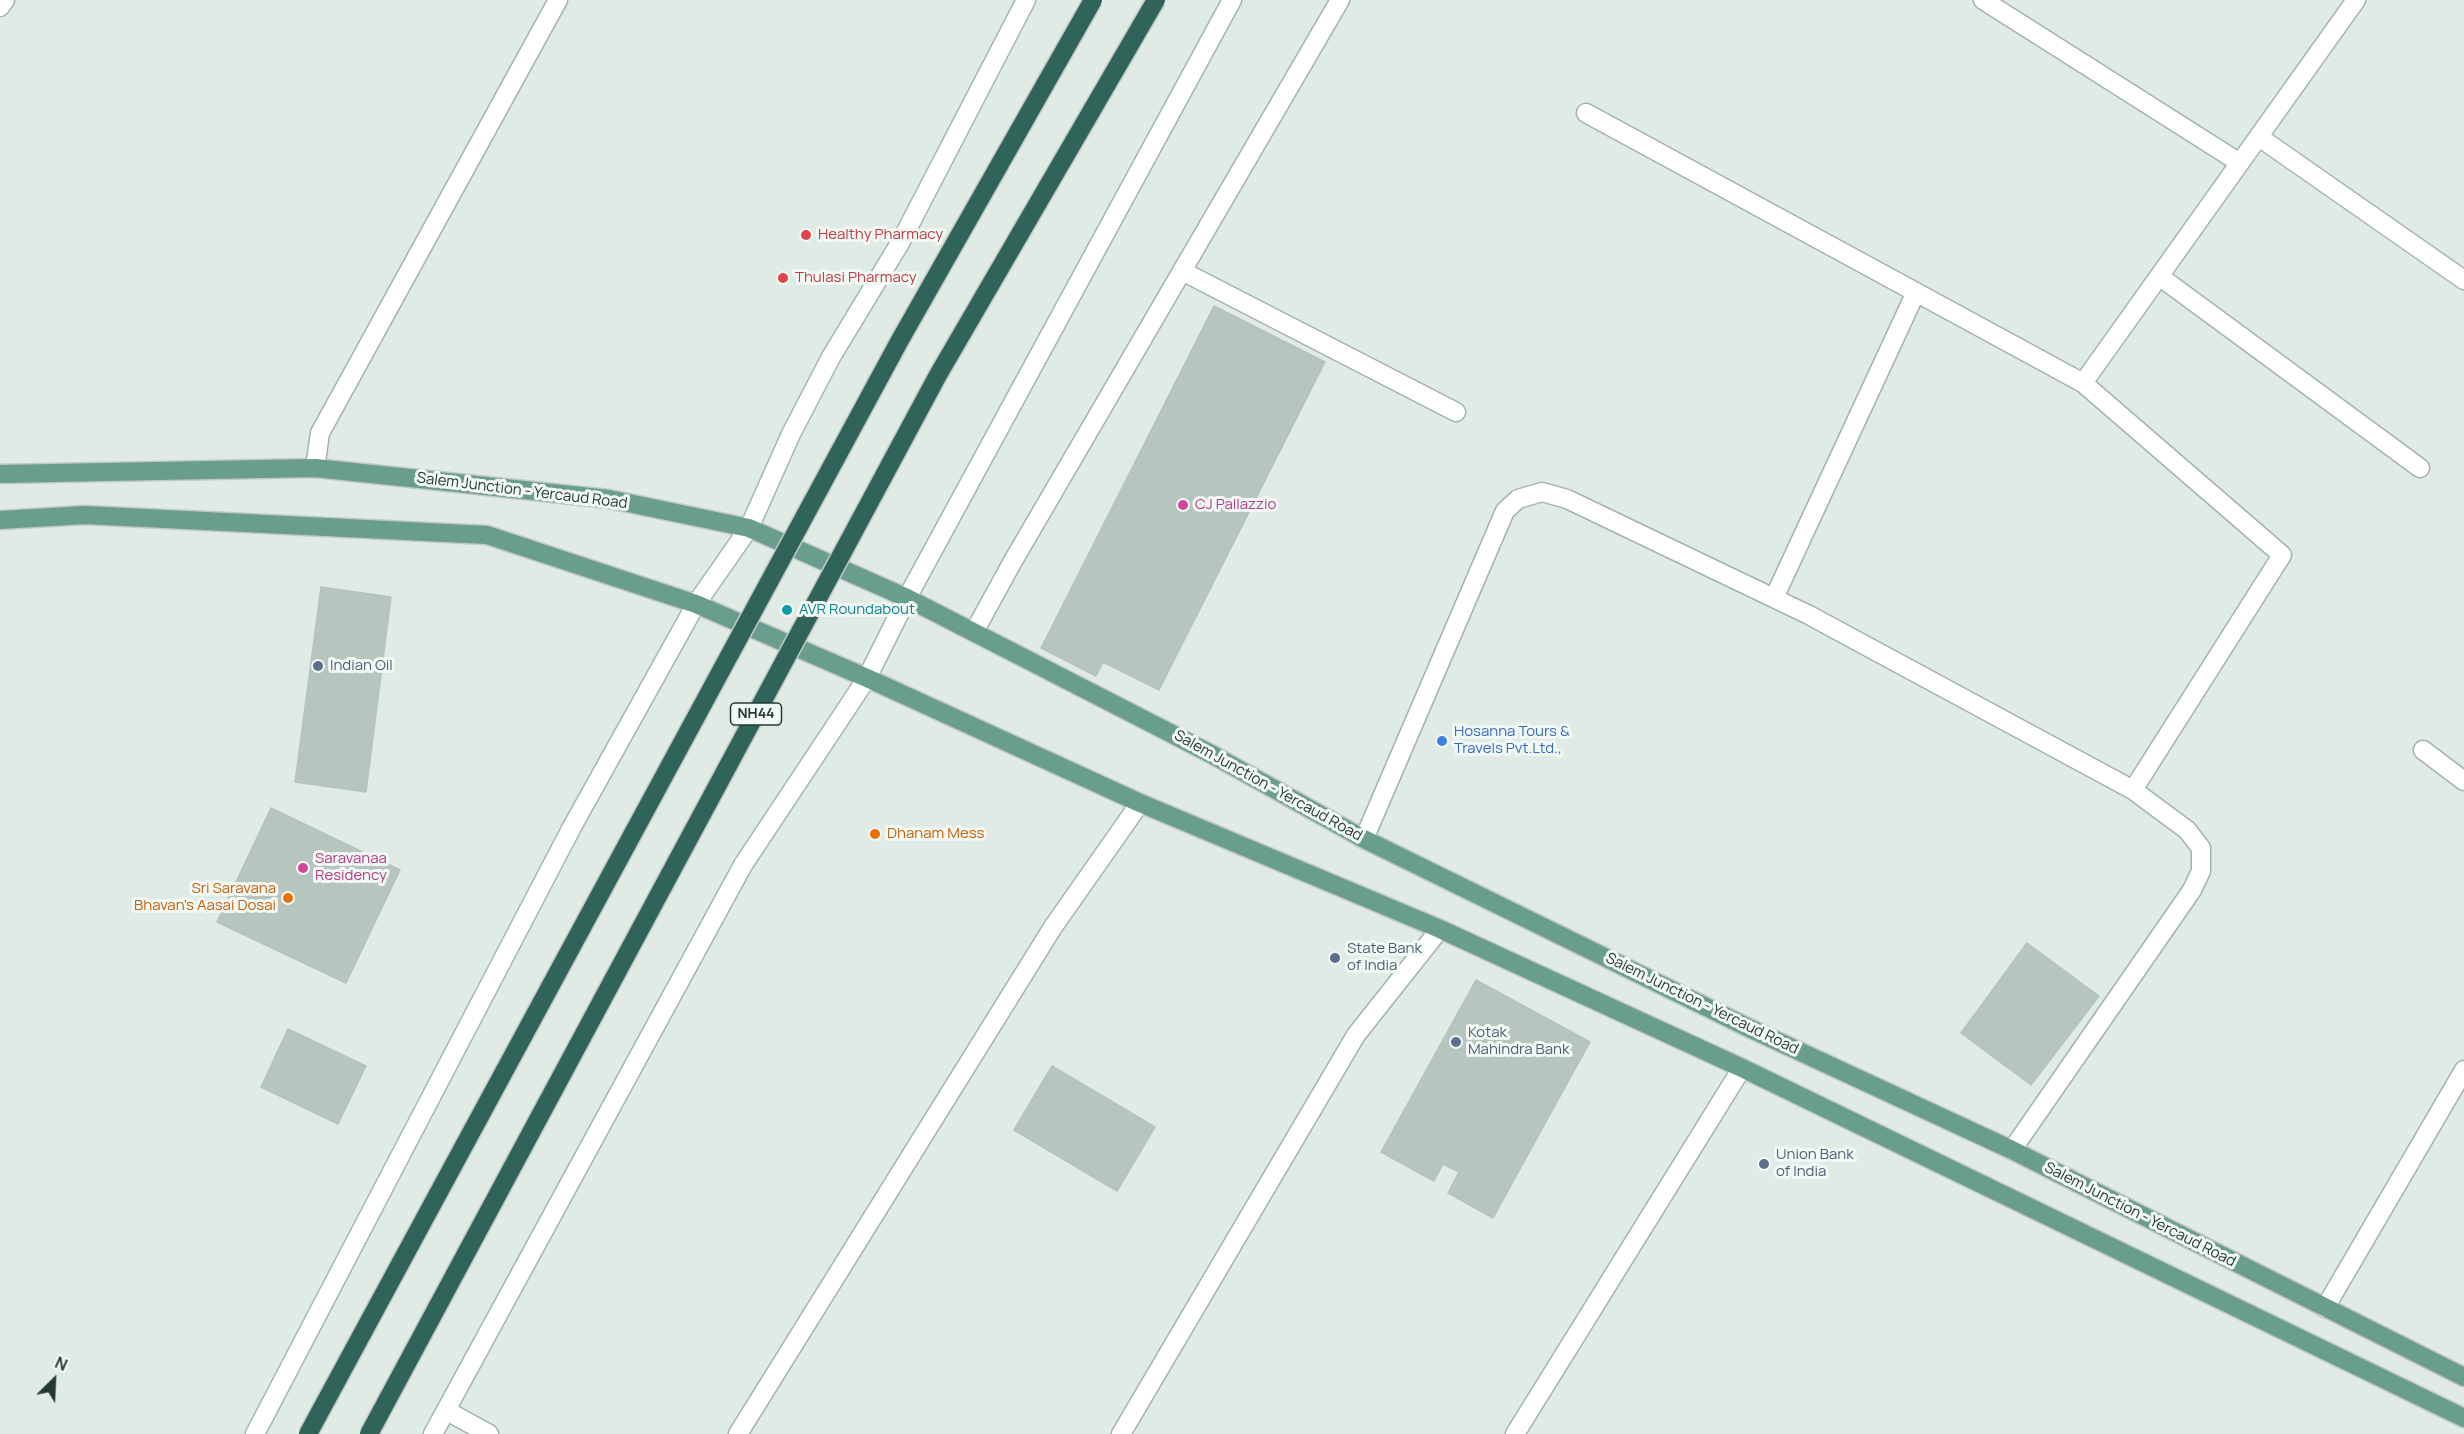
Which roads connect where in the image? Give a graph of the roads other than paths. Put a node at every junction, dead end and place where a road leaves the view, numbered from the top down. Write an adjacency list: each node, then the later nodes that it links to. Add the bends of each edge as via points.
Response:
1 (5, 0): 10 (street)
2 (558, 0): 20 (street, via 320,433)
3 (1026, 0): 24 (street, via 900,243 831,357)
4 (1093, 0): 44 (highway, bridge, via 900,340)
5 (1156, 0): 45 (highway, NH44, bridge, via 938,375)
6 (1232, 0): 25 (street)
7 (1340, 0): 14 (street)
8 (1983, 0): 13 (street)
9 (2356, 0): 12 (street)
10 (0, 7)
11 (1586, 113): 17 (street)
12 (2259, 137): 13 (street); 16 (street)
13 (2240, 163): 15 (street)
14 (1182, 271): 19 (street); 28 (street)
15 (2159, 276): 18 (street); 21 (street)
16 (2464, 280)
17 (1917, 292): 18 (street); 26 (street)
18 (2083, 382): 32 (street, via 2282,555)
19 (1456, 412)
20 (315, 468): 22 (main road, Salem Junction - Yercaud Road); 24 (main road, Salem Junction - Yercaud Road, via 609,499)
21 (2420, 468)
22 (0, 474)
23 (0, 520): 27 (main road, via 85,515 487,535)
24 (749, 528): 25 (main road, Salem Junction - Yercaud Road); 27 (street)
25 (907, 598): 28 (main road, Salem Junction - Yercaud Road); 29 (street)
26 (1774, 598): 32 (street); 34 (street, via 1567,499 1542,492 1518,499 1498,525)
27 (696, 604): 29 (main road); 43 (street, via 572,827)
28 (974, 632): 34 (main road, Salem Junction - Yercaud Road, via 1213,755)
29 (867, 678): 33 (main road); 41 (street, via 743,866)
30 (2423, 750): 31 (street)
31 (2464, 781)
32 (2133, 790): 38 (street, via 2187,830 2201,848 2201,871 2192,890)
33 (1140, 803): 35 (main road); 48 (street, via 1053,927)
34 (1364, 839): 38 (main road, Salem Junction - Yercaud Road, via 1749,1028)
35 (1440, 929): 36 (main road); 49 (street, via 1356,1035)
36 (1742, 1068): 42 (main road); 50 (street)
37 (2464, 1071): 39 (street)
38 (2012, 1150): 39 (main road, Salem Junction - Yercaud Road)
39 (2325, 1308): 40 (main road, Salem Junction - Yercaud Road)
40 (2464, 1377)
41 (447, 1411): 46 (street); 47 (street)
42 (2464, 1418)
43 (255, 1434)
44 (308, 1434)
45 (369, 1434)
46 (433, 1434)
47 (489, 1434)
48 (738, 1434)
49 (1121, 1434)
50 (1515, 1434)

